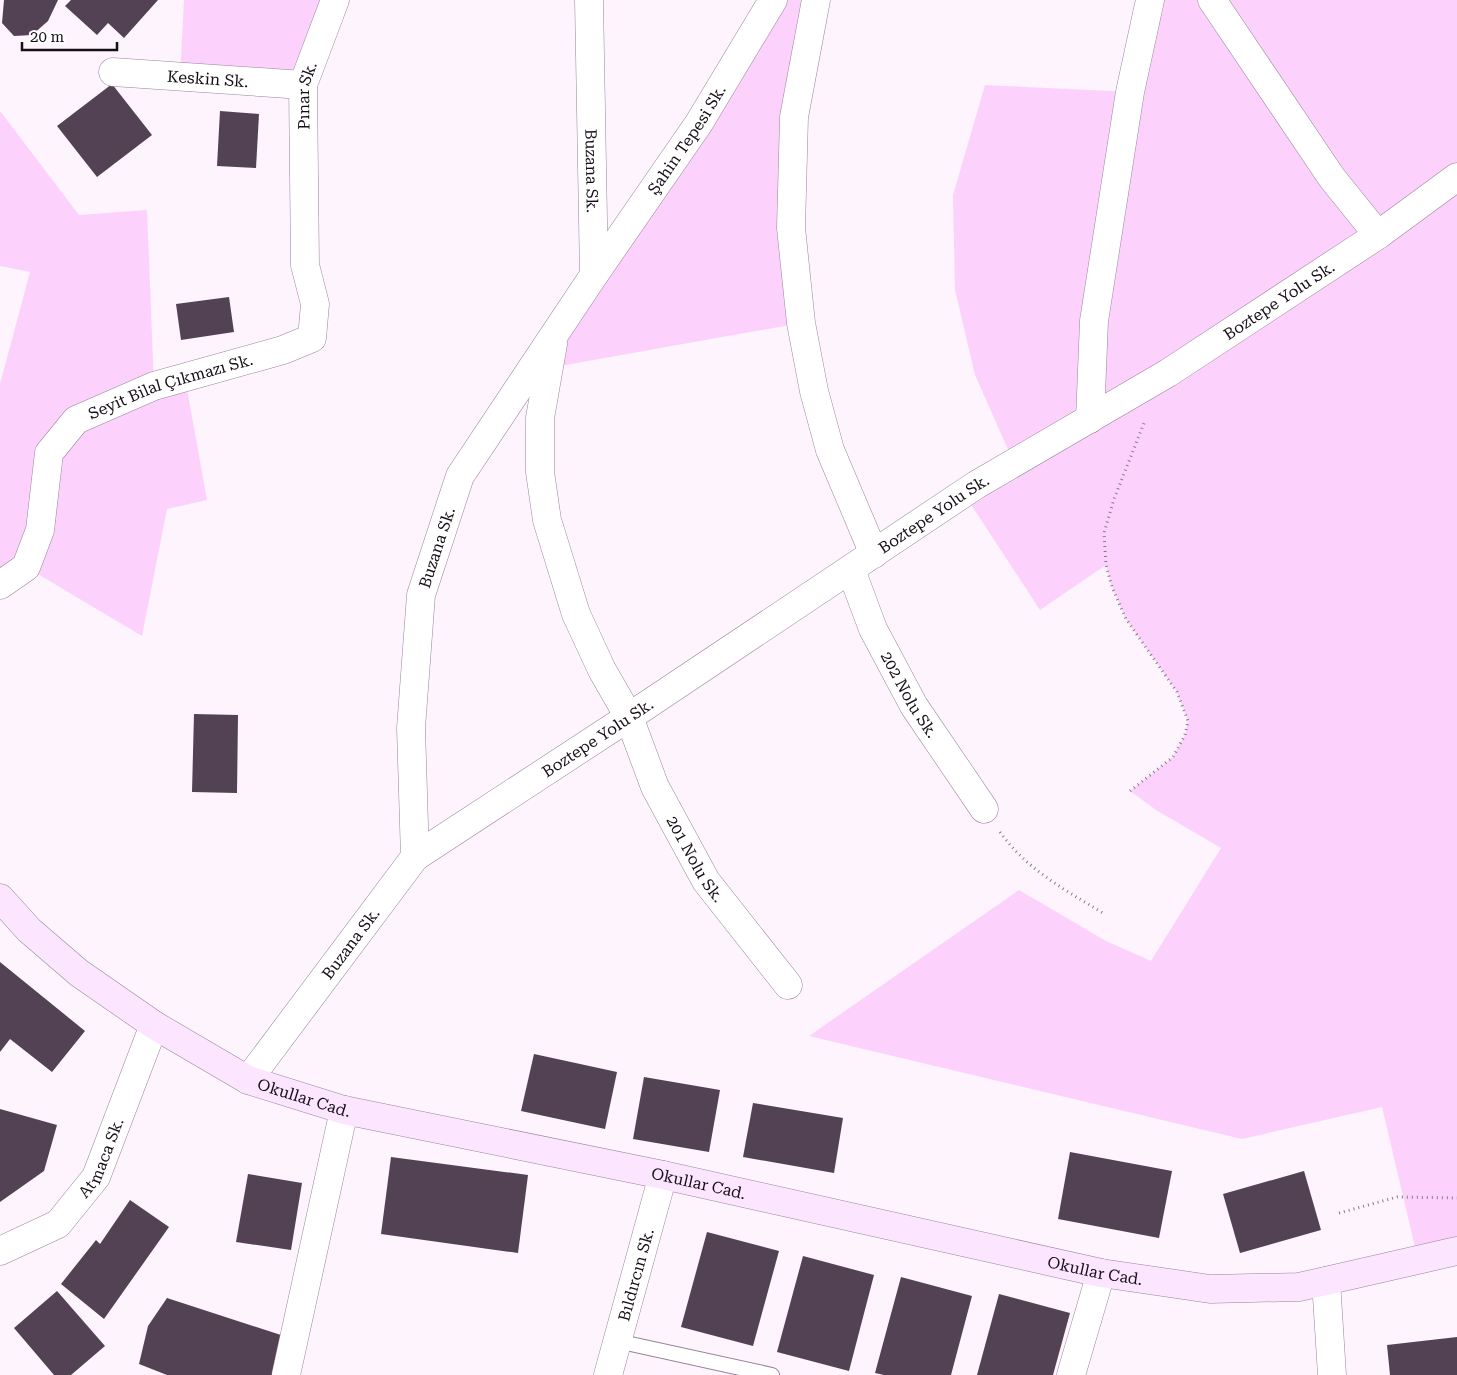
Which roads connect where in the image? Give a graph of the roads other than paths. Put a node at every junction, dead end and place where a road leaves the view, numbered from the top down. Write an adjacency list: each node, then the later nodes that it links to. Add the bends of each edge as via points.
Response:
1 (335, 0): 8 (street, Pınar Sk.)
2 (589, 0): 12 (street, Buzana Sk.)
3 (773, 0): 12 (street, Şahin Tepesi Sk., via 700,123)
4 (816, 0): 15 (street, via 794,117 792,238 801,323 814,391 830,450)
5 (1150, 0): 14 (street, via 1130,92 1094,321)
6 (1212, 0): 11 (street, via 1332,178)
7 (113, 72): 8 (street, Keskin Sk.)
8 (303, 86): 10 (street, Pınar Sk.)
9 (1457, 177): 11 (street, Boztepe Yolu Sk.)
10 (305, 195): 17 (street, Seyit Bilal Çıkmazı Sk., via 305,265 315,304 312,338 284,350 154,386 76,420 49,453 40,530 26,567)
11 (1378, 235): 14 (street, Boztepe Yolu Sk., via 1168,373)
12 (594, 275): 13 (street, Buzana Sk.)
13 (554, 334): 18 (street, 201 Nolu Sk., via 540,418 540,472 547,520 576,614 602,670); 20 (street, Buzana Sk., via 460,476 421,595 411,728)
14 (1090, 419): 15 (street, Boztepe Yolu Sk., via 976,485)
15 (874, 554): 16 (street, Boztepe Yolu Sk.)
16 (851, 570): 18 (street, Boztepe Yolu Sk.); 19 (street, 202 Nolu Sk., via 873,629 914,706)
17 (0, 585)
18 (630, 717): 20 (street, Boztepe Yolu Sk.); 22 (street, 201 Nolu Sk., via 655,787 706,881)
19 (984, 809)
20 (415, 857): 24 (street, Buzana Sk.)
21 (0, 898): 23 (main road, Okullar Cad., via 29,930 79,973)
22 (788, 985)
23 (154, 1025): 24 (main road, Okullar Cad.); 27 (street, Atmaca Sk., via 96,1177 58,1224)
24 (248, 1080): 25 (main road, Okullar Cad.)
25 (344, 1110): 26 (main road, Okullar Cad.); 32 (street)
26 (663, 1175): 29 (main road, Okullar Cad.); 31 (street, Bıldırcın Sk.)
27 (0, 1251)
28 (1457, 1251): 30 (main road, Okullar Cad.)
29 (1101, 1273): 30 (main road, Okullar Cad., via 1210,1289 1299,1287); 35 (street)
30 (1326, 1281): 36 (street)
31 (617, 1341): 33 (street, Bıldırcın Sk.); 34 (lane)
32 (286, 1375)
33 (608, 1375)
34 (772, 1375)
35 (1072, 1375)
36 (1332, 1375)

